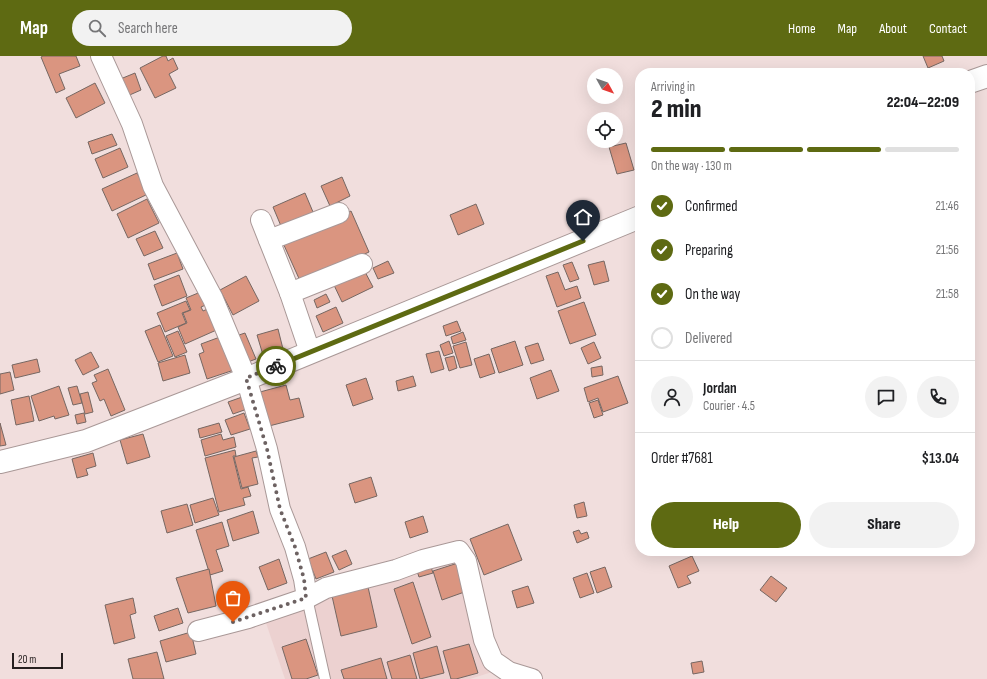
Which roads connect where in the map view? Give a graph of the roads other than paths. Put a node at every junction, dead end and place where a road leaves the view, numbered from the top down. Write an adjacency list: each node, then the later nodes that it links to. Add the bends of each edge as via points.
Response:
1 (101, 56): 11 (street, via 132,124 152,186 213,299)
2 (987, 76): 3 (street)
3 (975, 80)
4 (338, 213): 7 (street)
5 (635, 219): 10 (street)
6 (261, 220): 7 (street)
7 (269, 240): 9 (street)
8 (362, 264): 9 (street)
9 (290, 293): 10 (street)
10 (310, 352): 11 (street)
11 (246, 378): 12 (street, via 86,441); 13 (street, via 267,449 280,509 304,579)
12 (0, 462)
13 (306, 598): 14 (street); 15 (lane); 16 (street, via 326,588 460,551 466,561 484,640 493,661 509,672)
14 (198, 632)
15 (325, 679)
16 (532, 679)

